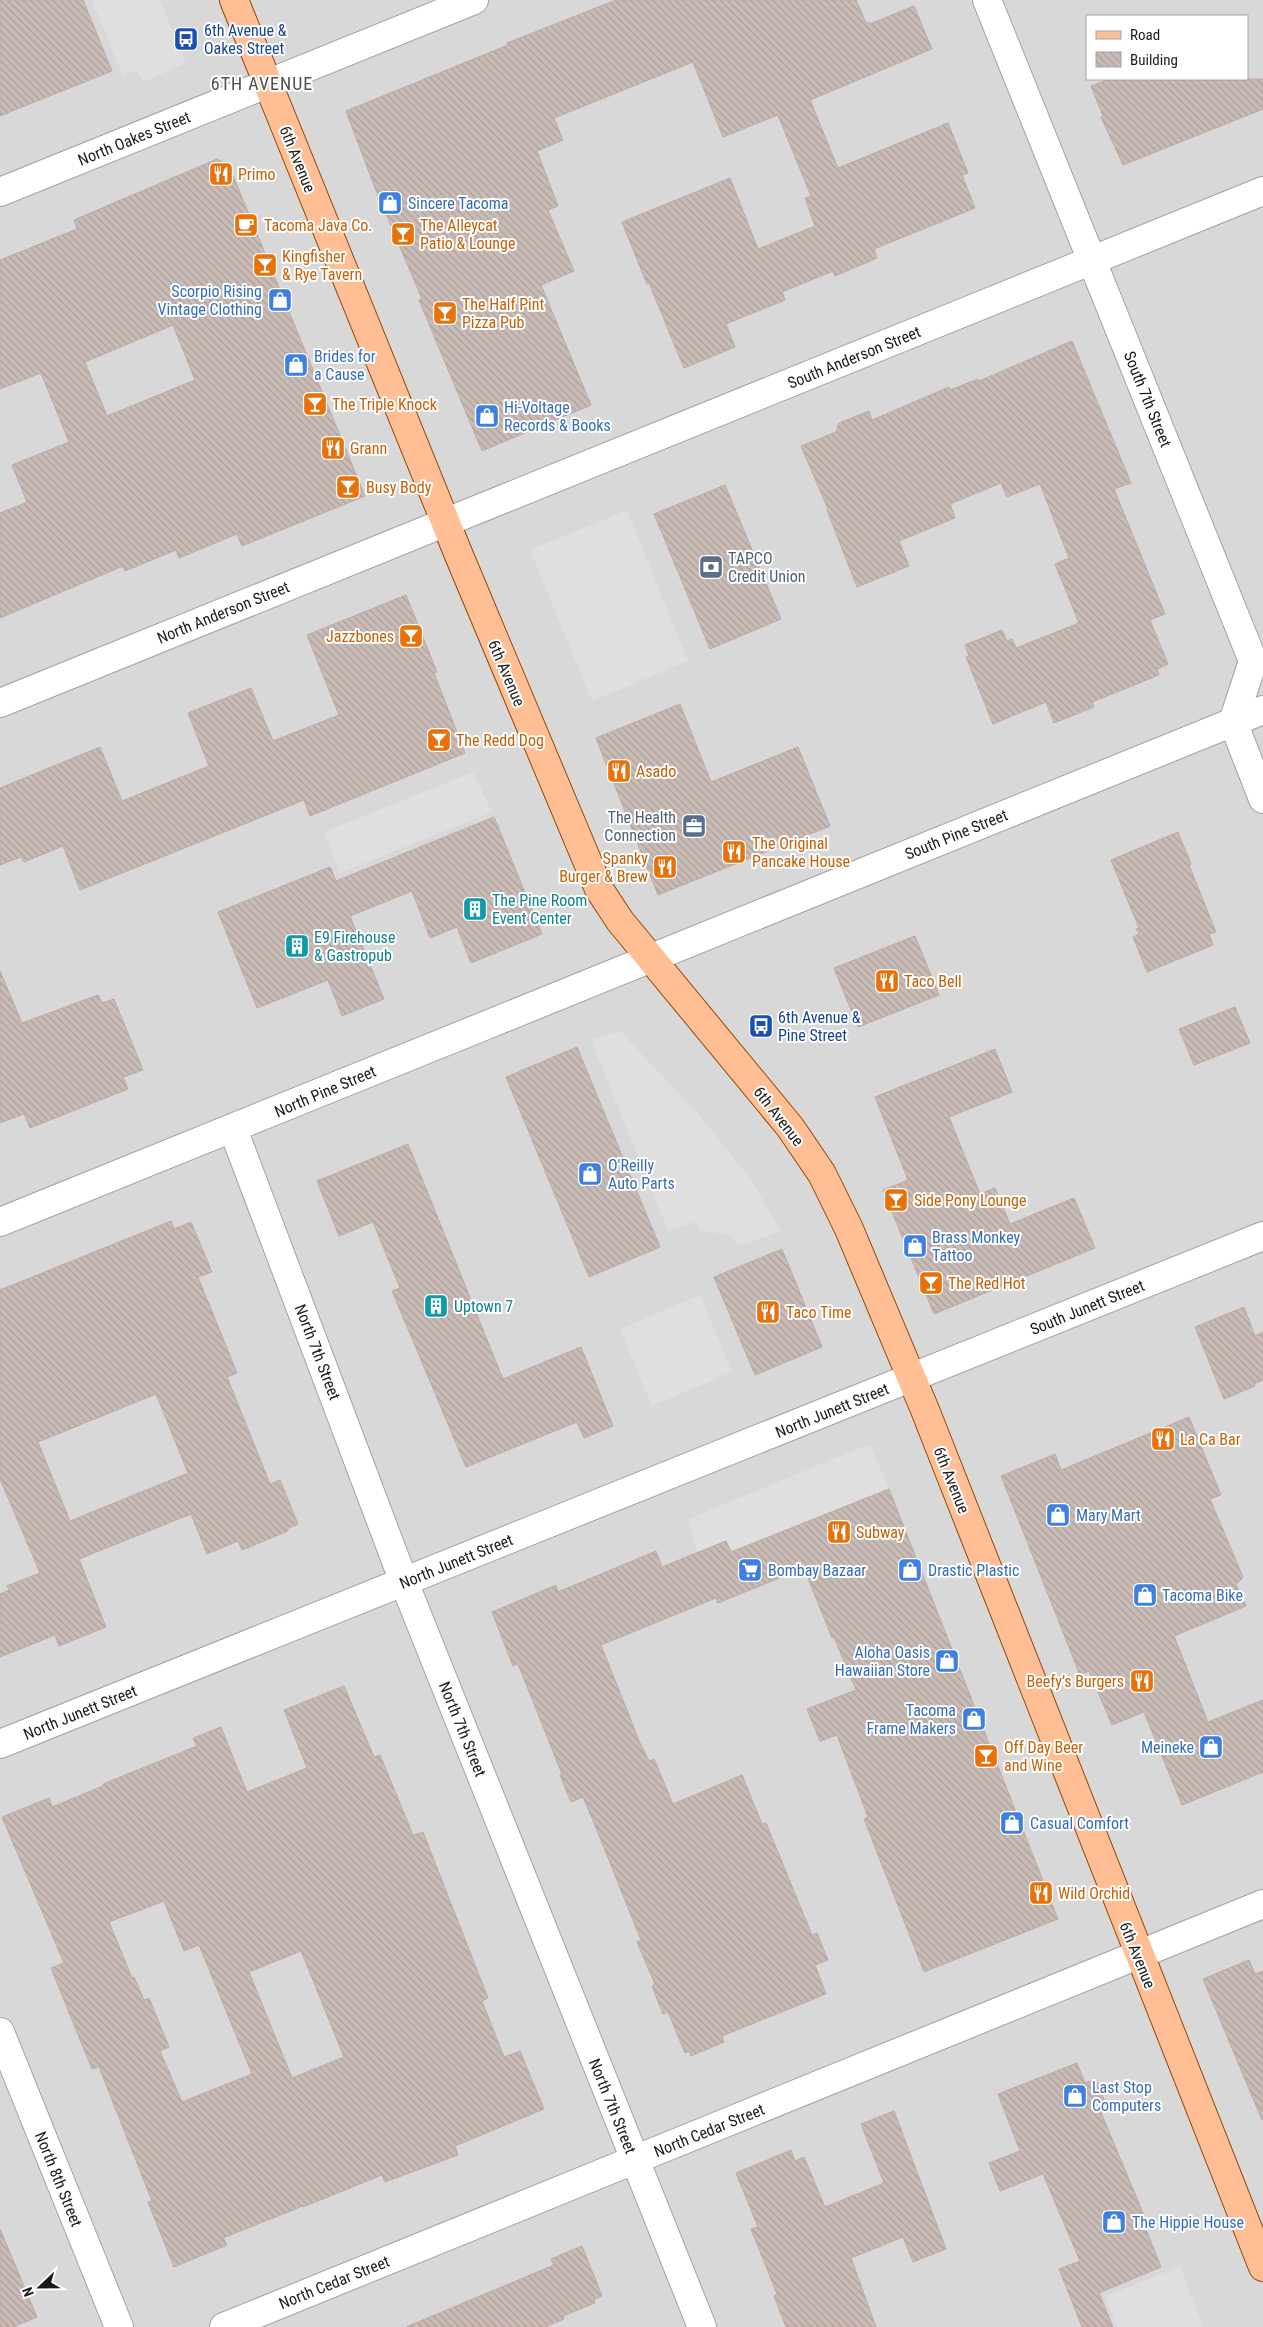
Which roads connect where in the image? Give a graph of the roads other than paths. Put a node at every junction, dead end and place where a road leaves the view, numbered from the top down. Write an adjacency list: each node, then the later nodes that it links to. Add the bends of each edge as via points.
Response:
1 (234, 0): 4 (main road, 6th Avenue)
2 (474, 0): 4 (street, North Oakes Street)
3 (987, 0): 7 (street, South 7th Street)
4 (268, 84): 6 (street, North Oakes Street); 8 (main road, 6th Avenue)
5 (1263, 191): 7 (street, South Anderson Street)
6 (0, 192)
7 (1092, 260): 8 (street, South Anderson Street); 11 (street, South 7th Street, via 1253,661)
8 (445, 522): 9 (street, North Anderson Street); 13 (main road, 6th Avenue, via 588,868 610,908)
9 (0, 703)
10 (1263, 710): 11 (street, South Pine Street)
11 (1233, 722): 12 (street); 13 (street, South Pine Street)
12 (1263, 799)
13 (650, 957): 14 (street, North Pine Street); 17 (main road, 6th Avenue, via 790,1127 822,1174 850,1229)
14 (233, 1129): 15 (street, North Pine Street); 18 (street, North 7th Street)
15 (0, 1222)
16 (1263, 1236): 17 (street, South Junett Street)
17 (912, 1378): 18 (street, North Junett Street); 21 (main road, 6th Avenue)
18 (404, 1582): 19 (street, North Junett Street); 23 (street, North 7th Street)
19 (0, 1744)
20 (1263, 1904): 21 (street, North Cedar Street)
21 (1138, 1955): 23 (street, North Cedar Street); 24 (main road, 6th Avenue)
22 (0, 2032): 25 (street, North 8th Street)
23 (635, 2160): 26 (street, North Cedar Street); 27 (street, North 7th Street)
24 (1263, 2267)
25 (119, 2327)
26 (224, 2327)
27 (702, 2327)

